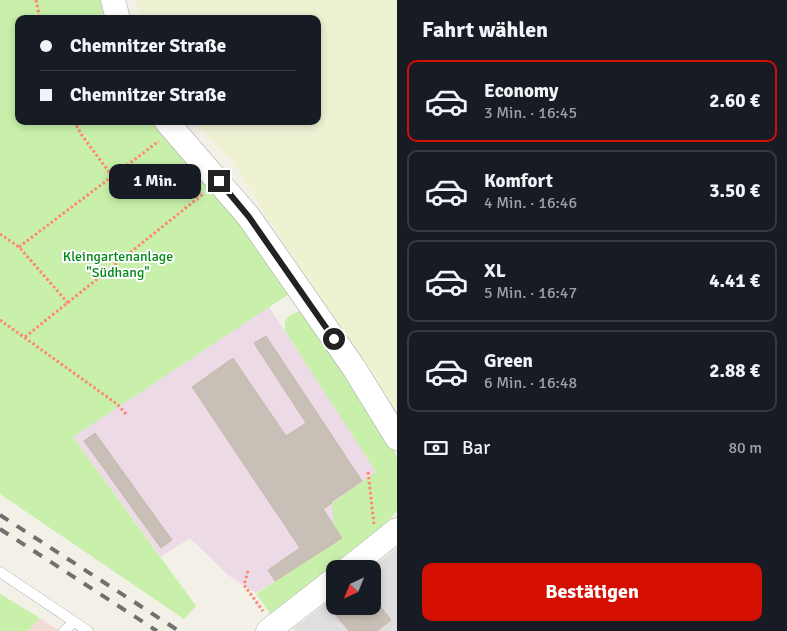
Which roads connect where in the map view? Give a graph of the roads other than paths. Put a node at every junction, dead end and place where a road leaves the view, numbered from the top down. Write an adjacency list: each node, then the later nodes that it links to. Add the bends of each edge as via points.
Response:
1 (113, 0): 2 (street)
2 (117, 15)
3 (170, 126): 4 (street, via 249,217 354,368)
4 (397, 438)
5 (390, 536): 6 (street)
6 (359, 560)
7 (0, 572): 9 (lane)
8 (326, 586): 10 (street)
9 (74, 622): 11 (lane); 12 (lane)
10 (272, 628)
11 (64, 631)
12 (88, 631)

